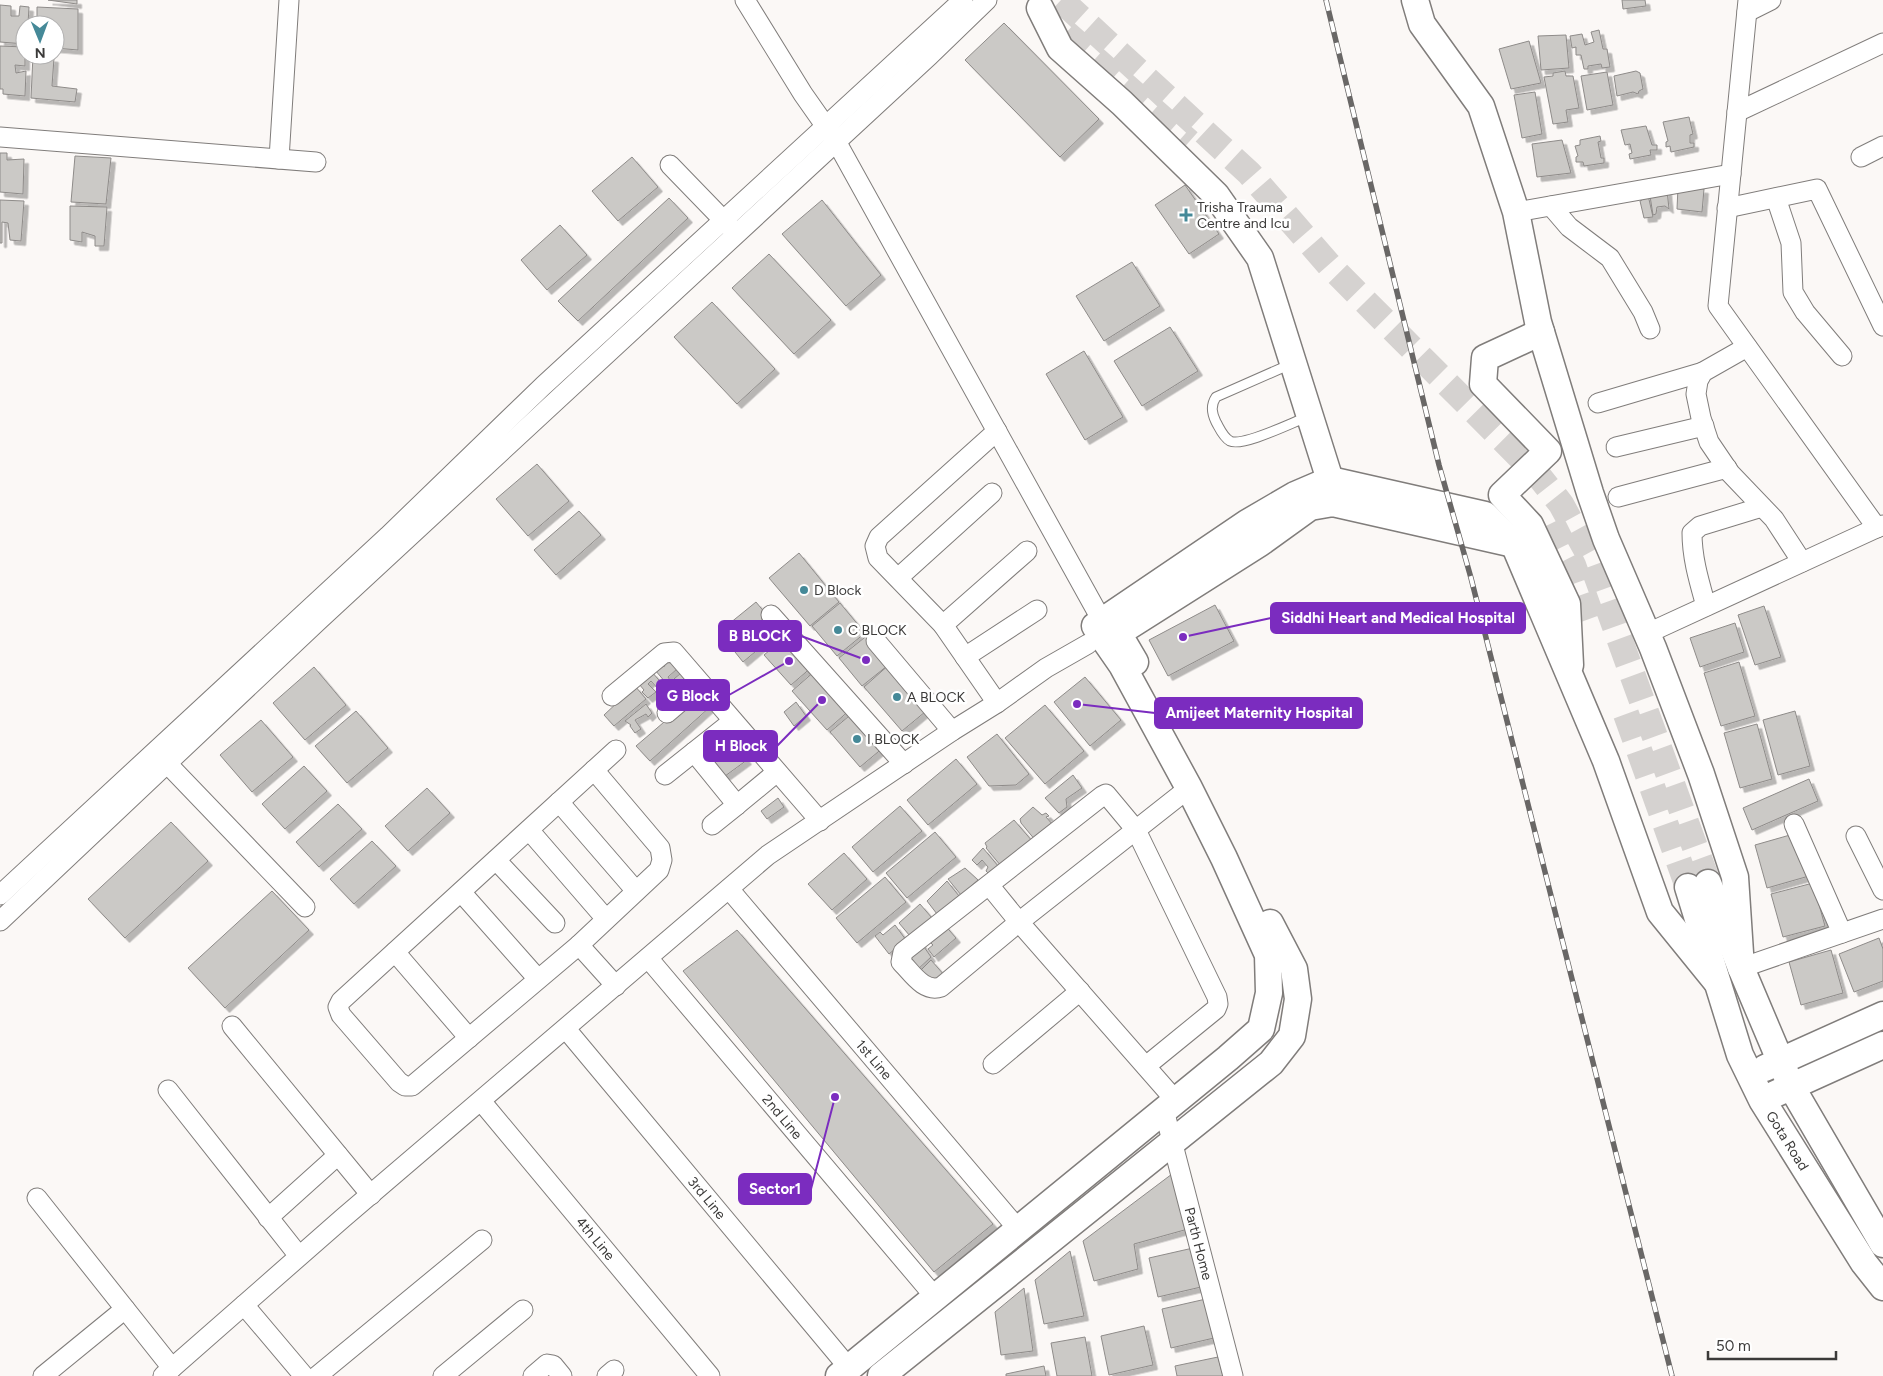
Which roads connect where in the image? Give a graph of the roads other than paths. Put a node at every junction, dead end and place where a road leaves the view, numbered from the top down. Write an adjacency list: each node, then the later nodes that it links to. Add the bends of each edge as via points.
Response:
1 (288, 0): 17 (street)
2 (745, 0): 12 (street)
3 (963, 0): 12 (street)
4 (987, 0): 14 (street)
5 (1414, 0): 24 (street, via 1422,24 1481,106)
6 (1771, 0): 8 (street)
7 (1036, 4): 9 (street); 32 (street, via 1060,48 1216,195 1260,258)
8 (1747, 6): 11 (street)
9 (1066, 32)
10 (1883, 43): 11 (street)
11 (1736, 112): 20 (street)
12 (825, 126): 14 (street); 25 (street)
13 (0, 137): 17 (street)
14 (836, 141): 26 (street); 37 (street)
15 (1883, 146): 16 (street)
16 (1861, 157)
17 (279, 159): 18 (street)
18 (316, 162)
19 (670, 165): 25 (street)
20 (1731, 174): 22 (street); 23 (street)
21 (1776, 198): 23 (street); 27 (street, via 1817,189); 31 (street, via 1791,243 1792,292)
22 (1551, 206): 24 (street); 28 (street, via 1569,227 1610,258)
23 (1727, 208): 30 (street, via 1718,306)
24 (1516, 212): 29 (street)
25 (723, 220): 26 (street); 55 (street, via 550,379)
26 (737, 234): 55 (street)
27 (1883, 326)
28 (1650, 329)
29 (1541, 332): 53 (street, via 1590,493); 57 (street, via 1484,358 1483,384 1548,451 1502,495 1530,525 1567,604)
30 (1747, 347): 33 (street); 44 (street)
31 (1842, 356)
32 (1293, 363): 35 (street); 35 (lane, via 1216,397 1213,416 1228,440 1241,442)
33 (1703, 372): 34 (street); 36 (street, via 1696,394)
34 (1598, 403)
35 (1309, 416): 40 (street)
36 (1704, 426): 38 (street); 39 (street, via 1709,442)
37 (997, 431): 47 (street, via 879,537 876,546 878,558); 52 (street)
38 (1616, 447)
39 (1727, 468): 42 (street); 43 (street)
40 (1331, 492): 52 (street, via 1260,543); 57 (street, via 1514,544)
41 (992, 493): 47 (street)
42 (1618, 497)
43 (1762, 507): 46 (street, via 1774,519); 48 (street, via 1700,526 1692,532 1696,572)
44 (1880, 527): 46 (street)
45 (1027, 551): 51 (street)
46 (1802, 562): 48 (street)
47 (898, 578): 51 (street)
48 (1706, 606): 53 (street)
49 (1036, 610): 56 (street)
50 (771, 615): 67 (street)
51 (943, 625): 56 (street)
52 (1102, 628): 60 (street); 71 (street); 116 (street, via 1294,969 1298,999 1292,1036 1271,1063)
53 (1646, 634): 97 (street, via 1701,774 1735,877)
54 (876, 641): 63 (street)
55 (268, 657): 66 (street)
56 (966, 657): 60 (street)
57 (1571, 680): 99 (street, via 1606,761 1660,912)
58 (700, 684): 59 (street, via 674,652 669,652); 61 (street); 62 (street)
59 (612, 696)
60 (997, 703): 63 (street)
61 (667, 713)
62 (733, 721): 65 (street); 69 (street)
63 (952, 731): 67 (street)
64 (616, 750): 68 (street)
65 (694, 752): 70 (street); 73 (street)
66 (161, 757): 86 (street); 87 (street); 90 (street)
67 (904, 764): 74 (street)
68 (594, 770): 72 (street); 84 (street, via 660,848 662,860 659,870)
69 (777, 772): 73 (street); 74 (street)
70 (665, 775)
71 (1189, 788): 78 (street); 115 (street, via 1268,955 1269,993 1261,1029)
72 (559, 802): 77 (street); 84 (street)
73 (737, 804): 76 (street)
74 (820, 820): 82 (street, via 768,855)
75 (1794, 824): 93 (street)
76 (712, 825)
77 (529, 830): 80 (street); 88 (street)
78 (1136, 830): 81 (street, via 1106,794); 91 (street); 109 (street, via 1218,1004)
79 (1856, 836): 83 (street)
80 (496, 860): 85 (street); 92 (street)
81 (989, 885): 91 (street); 91 (street, via 903,952 901,962 926,987 941,987)
82 (729, 889): 96 (street); 121 (street, 1st Line)
83 (1883, 890)
84 (636, 891): 88 (street)
85 (461, 892): 95 (street); 98 (street)
86 (0, 895)
87 (305, 907)
88 (606, 919): 94 (street)
89 (1883, 919): 93 (street)
90 (0, 921)
91 (1019, 922): 101 (street)
92 (556, 923)
93 (1842, 933): 97 (street)
94 (578, 945): 98 (street); 100 (street)
95 (395, 952): 105 (street); 105 (street, via 341,1001 338,1007 341,1015 405,1086 412,1086)
96 (648, 958): 100 (street); 126 (street, 2nd Line)
97 (1741, 968): 99 (street, Gota Road, via 1698,885); 107 (street)
98 (538, 979): 105 (street)
99 (1716, 981): 110 (street, Gota Road)
100 (616, 986): 104 (street)
101 (1080, 991): 108 (street); 109 (street)
102 (1883, 1015): 107 (street)
103 (232, 1026): 117 (street)
104 (566, 1029): 114 (street); 131 (street, 3rd Line)
105 (469, 1038)
106 (1883, 1045): 111 (street)
107 (1780, 1060): 110 (street); 111 (street)
108 (993, 1064)
109 (1146, 1066): 115 (street)
110 (1749, 1076): 113 (street, Gota Road)
111 (1790, 1086): 113 (street); 123 (street)
112 (168, 1090): 120 (street)
113 (1762, 1100): 125 (street, Gota Road, via 1864,1263)
114 (481, 1101): 118 (street); 138 (street, 4th Line)
115 (1170, 1106): 116 (street, Parth Home); 121 (street)
116 (1172, 1142): 139 (street); 140 (street, Parth Home)
117 (338, 1155): 118 (street); 120 (street)
118 (371, 1195): 124 (street)
119 (37, 1198): 128 (street)
120 (268, 1218): 124 (street)
121 (1018, 1230): 126 (street)
122 (482, 1240): 134 (street)
123 (1883, 1244)
124 (299, 1256): 127 (street)
125 (1883, 1287)
126 (935, 1297): 131 (street)
127 (244, 1305): 130 (street); 133 (street)
128 (125, 1309): 130 (street); 132 (street)
129 (523, 1310): 135 (street)
130 (168, 1372)
131 (844, 1372)
132 (43, 1376)
133 (304, 1376)
134 (317, 1376)
135 (443, 1376)
136 (533, 1376): 137 (street, via 547,1364 553,1365)
137 (562, 1376)
138 (710, 1376)
139 (881, 1376)
140 (1233, 1376)

